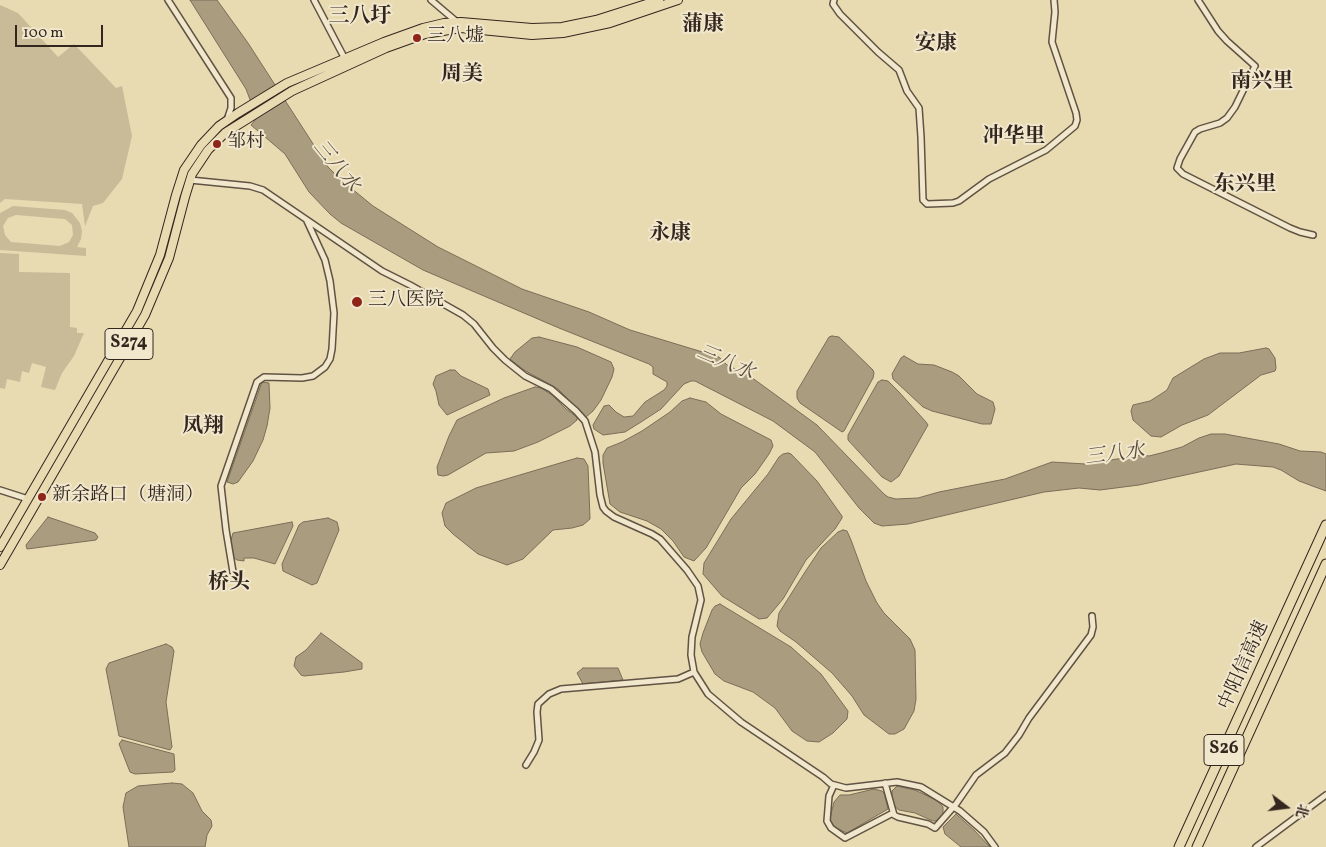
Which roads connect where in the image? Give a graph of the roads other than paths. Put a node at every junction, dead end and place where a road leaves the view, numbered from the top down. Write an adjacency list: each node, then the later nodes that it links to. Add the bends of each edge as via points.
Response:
1 (168, 0): 11 (street, via 231,98)
2 (314, 0): 10 (street)
3 (431, 0): 9 (street)
4 (659, 0): 9 (main road, S274, via 562,27)
5 (678, 0): 12 (main road, S274, via 610,23 563,33 532,35 445,29 386,48 292,91 243,121 214,143)
6 (834, 0): 7 (street, via 840,14 899,70 907,91 919,108 924,200 927,204 959,201 989,180 1046,150 1074,126 1076,113 1052,42)
7 (1054, 0)
8 (1198, 0): 14 (street, via 1218,31 1255,66 1227,118 1195,132 1177,168 1290,228)
9 (458, 22): 10 (main road, S274, via 411,32)
10 (345, 59): 11 (main road, S274, via 288,83)
11 (227, 120): 16 (main road, S274, via 207,137 184,170 160,255 137,310)
12 (190, 180): 13 (street, via 257,188 269,193); 20 (main road, S274, via 169,258 145,315)
13 (306, 221): 21 (street, via 325,260 330,281 334,313 330,360 313,376 264,377 257,382 221,486); 23 (street, via 382,271 469,319 505,360 525,376 551,389 580,416 589,431 595,452 603,507 614,517 660,539 700,589 701,600 691,646)
14 (1313, 234)
15 (0, 490): 16 (street)
16 (28, 499): 18 (main road, S274)
17 (1326, 525): 31 (highway, 中阳信高速 / S26)
18 (0, 547)
19 (1326, 564): 32 (highway, 中阳信高速 / S26)
20 (0, 565)
21 (233, 572)
22 (1092, 616): 28 (street, via 1089,638 1019,735 1004,753 976,775)
23 (694, 672): 24 (street, via 678,679 560,689 549,694 538,704 538,744); 26 (street, via 708,694 727,711)
24 (526, 765)
25 (885, 783): 26 (street, via 846,788); 28 (street, via 901,782 920,787); 29 (street)
26 (834, 786): 29 (street, via 829,796 827,822 845,838)
27 (1326, 795): 33 (street)
28 (954, 807): 29 (street, via 935,828); 30 (street, via 981,829)
29 (893, 813)
30 (994, 847)
31 (1179, 847)
32 (1197, 847)
33 (1256, 847)

